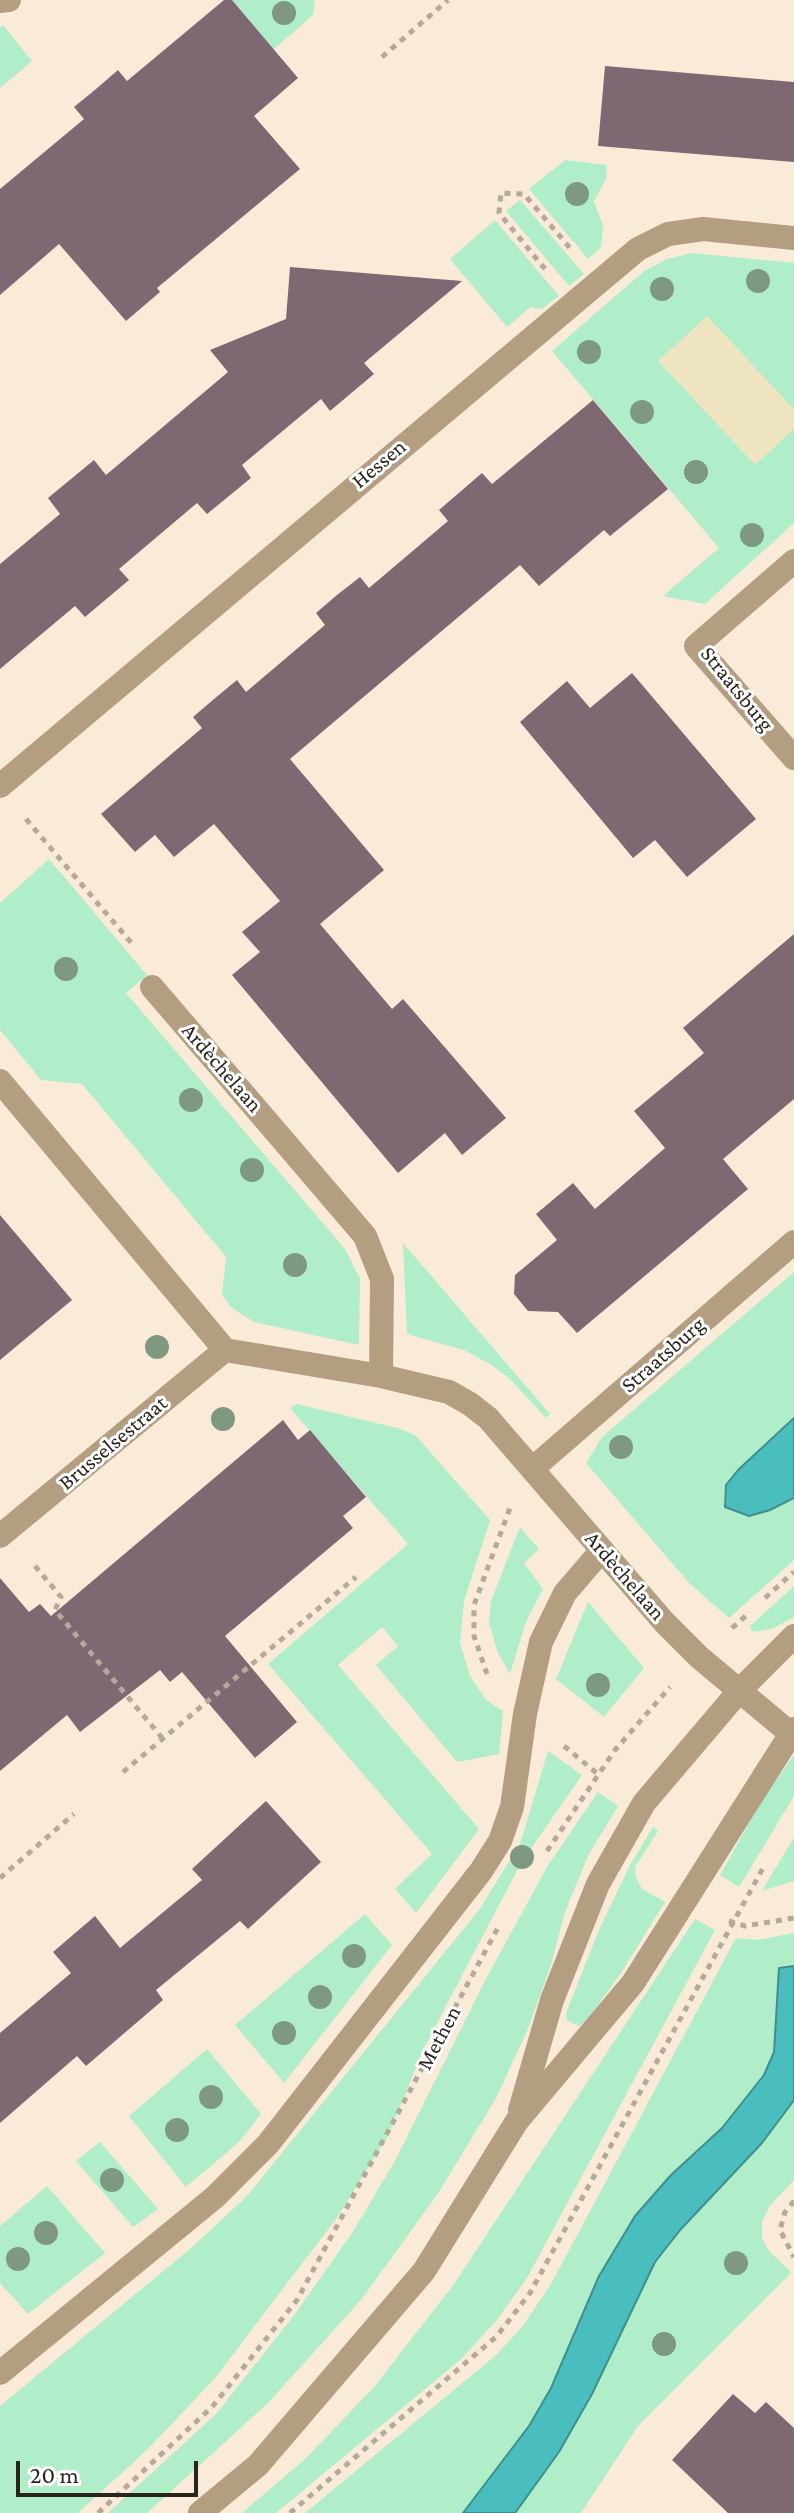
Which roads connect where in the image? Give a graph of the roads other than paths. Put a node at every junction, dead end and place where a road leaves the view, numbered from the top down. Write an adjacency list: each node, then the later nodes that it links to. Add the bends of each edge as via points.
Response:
1 (9, 0): 2 (street)
2 (0, 1)
3 (794, 238): 6 (street, Hessen, via 703,229 668,234 638,249)
4 (794, 561): 5 (street, Straatsburg, via 696,646)
5 (794, 758)
6 (0, 786)
7 (152, 987): 11 (street, Ardèchelaan, via 365,1236 382,1279)
8 (0, 1081): 10 (street)
9 (794, 1242): 12 (street, Straatsburg)
10 (225, 1350): 11 (street, Ardèchelaan); 13 (street, Brusselsestraat)
11 (381, 1376): 12 (street, Ardèchelaan, via 449,1392 470,1404)
12 (532, 1469): 14 (street, Ardèchelaan)
13 (3, 1535)
14 (602, 1550): 16 (street, Ardèchelaan, via 699,1657); 19 (street, via 565,1593 541,1642 512,1807 500,1841 481,1871 268,2144 215,2197)
15 (794, 1636): 16 (street)
16 (740, 1690): 17 (street, Ardèchelaan); 18 (street, via 644,1803 598,1884 552,2000)
17 (792, 1731): 18 (street, via 633,1983)
18 (517, 2121): 20 (street, via 424,2271 258,2465)
19 (0, 2373)
20 (200, 2513)

